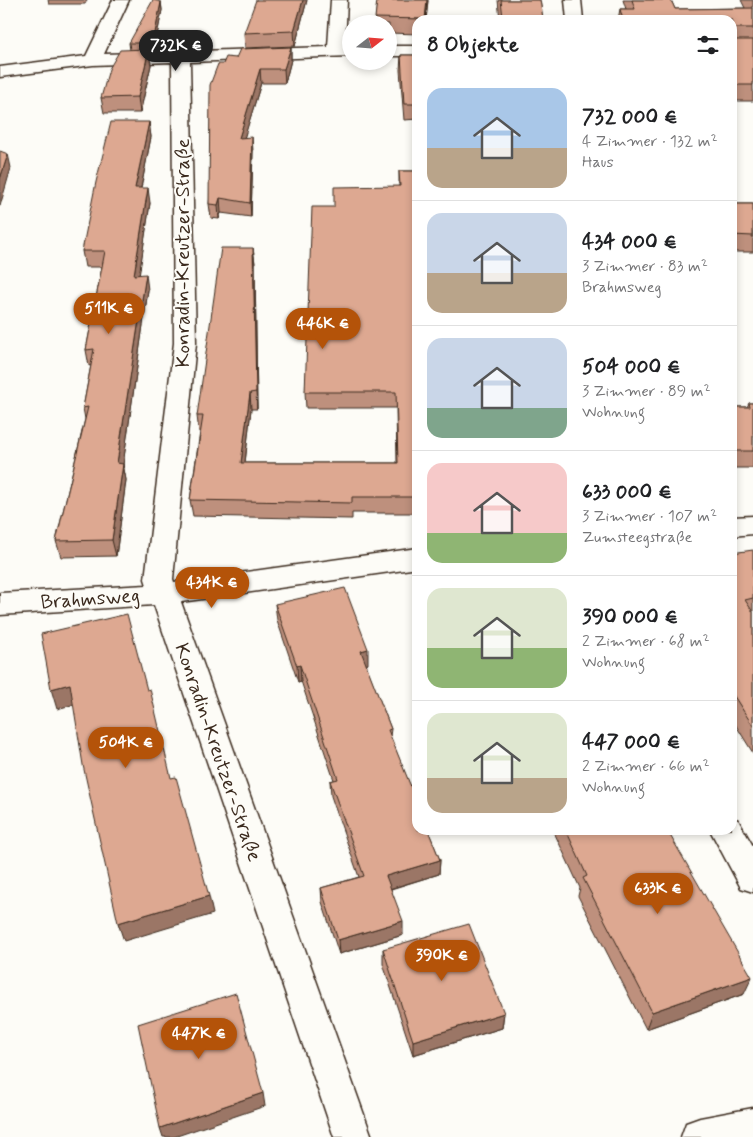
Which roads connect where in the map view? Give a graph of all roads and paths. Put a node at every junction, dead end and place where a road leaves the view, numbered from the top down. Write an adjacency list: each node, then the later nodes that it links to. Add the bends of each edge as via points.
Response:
1 (121, 0): 10 (street)
2 (339, 0): 5 (street)
3 (573, 0): 4 (street)
4 (575, 15)
5 (342, 31)
6 (342, 51): 9 (street)
7 (398, 51): 8 (street)
8 (412, 51)
9 (181, 56): 10 (street); 15 (street, Konradin-Kreutzer-Straße, via 185,343 160,580)
10 (94, 60): 11 (street)
11 (1, 73)
12 (753, 526): 13 (street)
13 (737, 527)
14 (412, 559): 15 (street, Brahmsweg)
15 (164, 594): 16 (street, Brahmsweg); 20 (street, Konradin-Kreutzer-Straße)
16 (0, 604)
17 (729, 835): 18 (street)
18 (753, 877)
19 (753, 1127): 21 (street)
20 (353, 1137)
21 (700, 1137)

